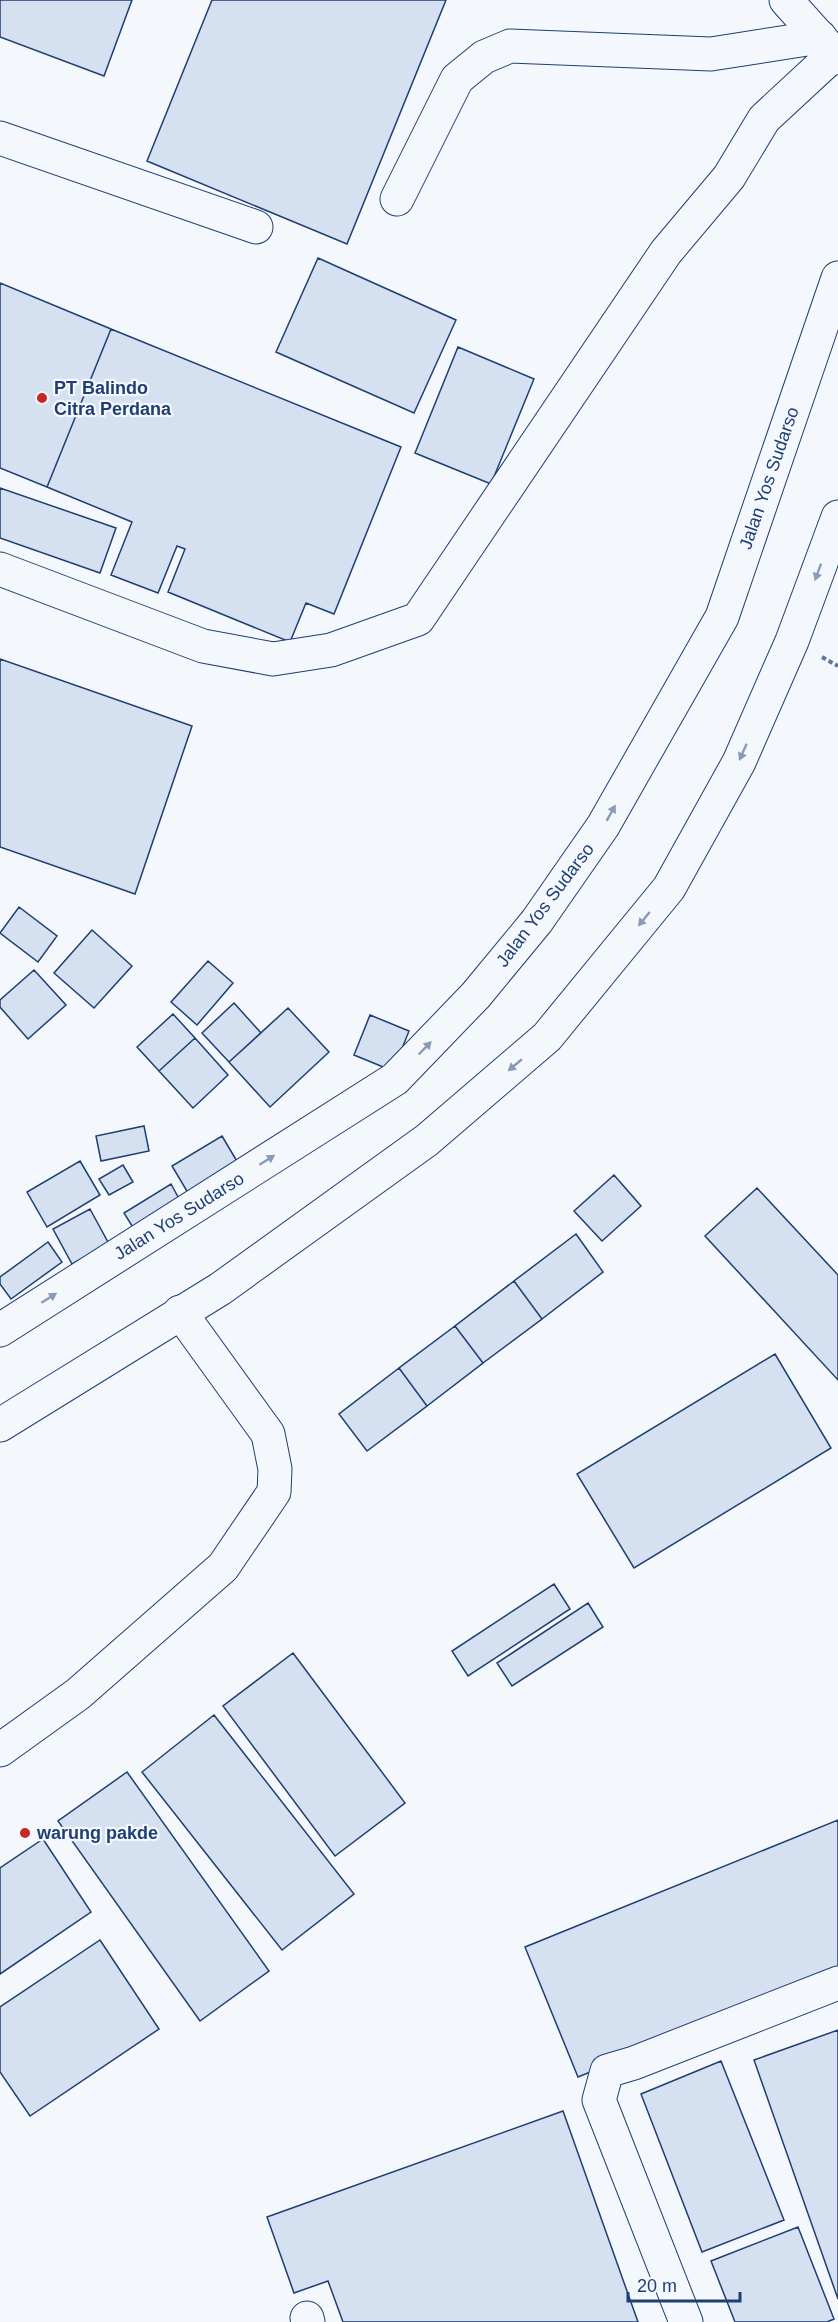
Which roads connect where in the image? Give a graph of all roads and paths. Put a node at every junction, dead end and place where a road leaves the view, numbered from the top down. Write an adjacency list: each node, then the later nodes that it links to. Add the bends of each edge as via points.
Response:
1 (786, 0): 2 (main road)
2 (831, 50): 4 (main road, via 711,54 510,46 484,57 457,79); 8 (main road, via 764,119 729,177 666,252 418,619 331,650 273,659 203,646)
3 (0, 138): 5 (main road)
4 (397, 199)
5 (256, 227)
6 (838, 278): 10 (main road, Jalan Yos Sudarso, one-way to 6, via 395,1079 476,995 537,921 603,826 722,617)
7 (838, 517): 9 (main road, one-way to 9, via 792,641 740,762 669,888 547,1037 427,1140 220,1290)
8 (0, 569)
9 (180, 1312): 11 (main road); 12 (main road, via 268,1434 275,1469 273,1492 223,1567 78,1694)
10 (0, 1329)
11 (0, 1425)
12 (0, 1750)
13 (838, 1983): 14 (main road, via 607,2071 599,2100)
14 (687, 2322)

